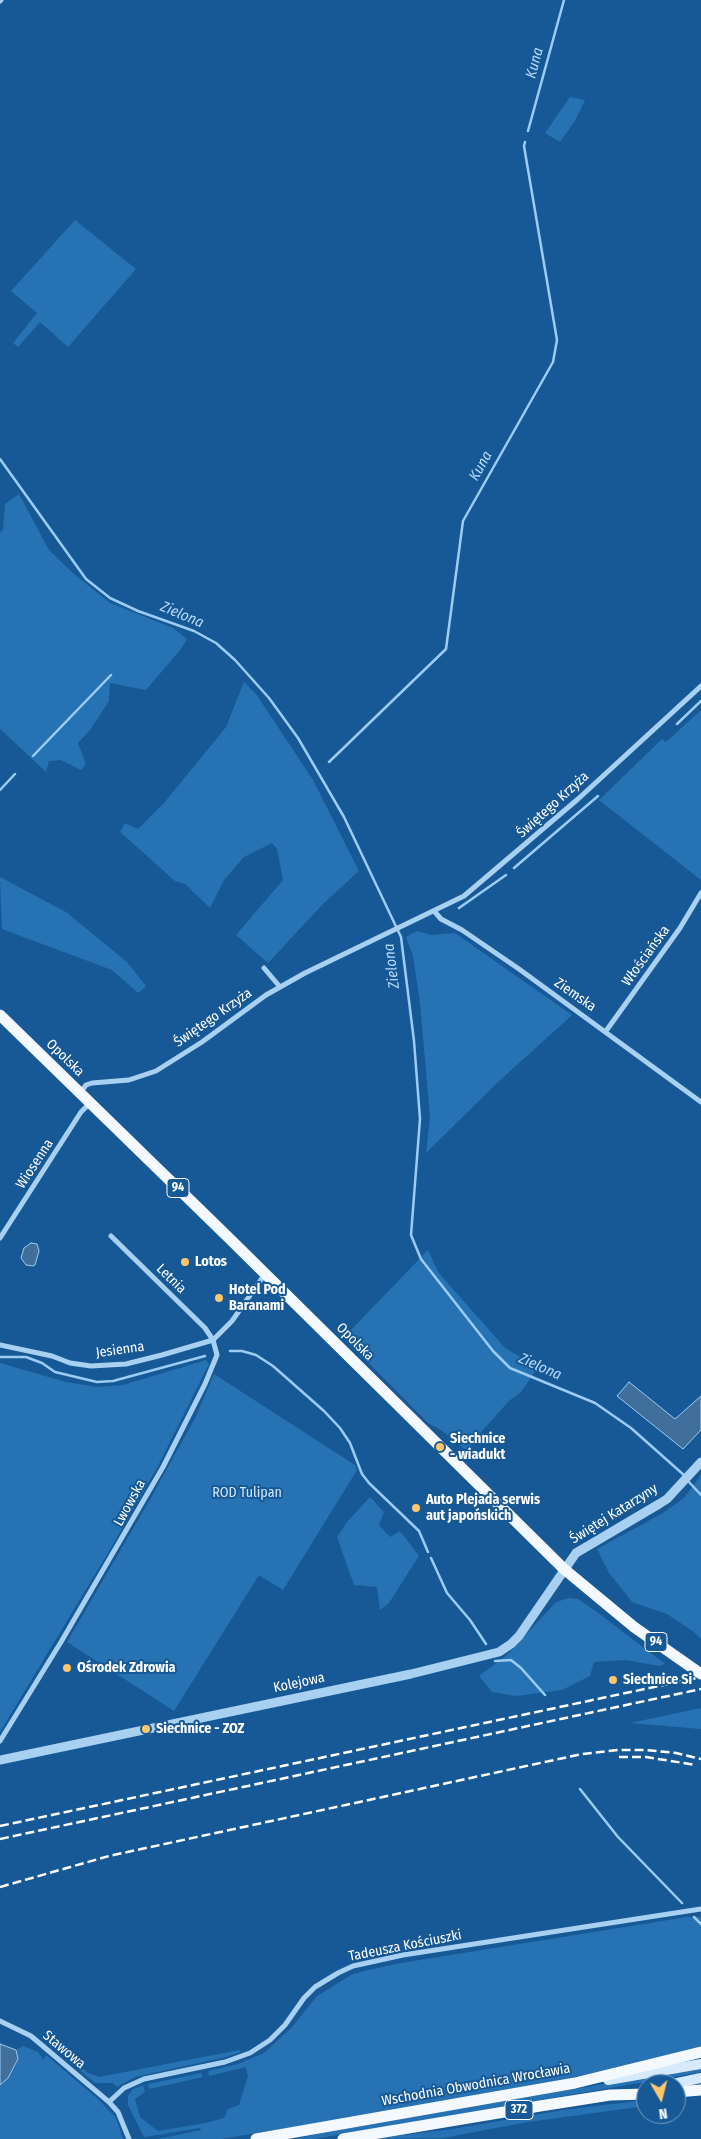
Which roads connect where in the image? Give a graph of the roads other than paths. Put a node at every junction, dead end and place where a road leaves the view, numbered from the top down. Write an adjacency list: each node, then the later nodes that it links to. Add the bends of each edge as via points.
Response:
1 (701, 686): 3 (street, Świętego Krzyża, via 532,840 464,896)
2 (701, 894): 7 (street, Włościańska)
3 (434, 911): 5 (street, Świętego Krzyża); 7 (street, Ziemska, via 441,919 462,930)
4 (264, 968): 5 (street)
5 (280, 987): 8 (street, Świętego Krzyża, via 156,1070 129,1080 92,1083)
6 (0, 1015): 8 (main road, Opolska / 94)
7 (606, 1031): 9 (street, Ziemska)
8 (80, 1093): 10 (main road, Opolska / 94)
9 (701, 1102)
10 (90, 1103): 12 (street, Wiosenna); 13 (main road, Opolska / 94)
11 (111, 1236): 14 (street, Letnia)
12 (0, 1238)
13 (265, 1274): 14 (street); 17 (main road, Opolska / 94)
14 (214, 1340): 15 (street, Jesienna, via 126,1364 107,1366 70,1363); 19 (street, Lwowska, via 215,1363 163,1467)
15 (0, 1344)
16 (699, 1464): 17 (street, Świętej Katarzyny, via 659,1504 576,1553)
17 (564, 1568): 18 (main road, Opolska / 94, via 634,1627); 20 (street, Kolejowa, via 519,1636 499,1652 412,1674)
18 (696, 1671)
19 (0, 1741)
20 (0, 1760)
21 (701, 1909): 33 (street, Tadeusza Kościuszki, via 353,1966 315,1987 286,2025 250,2053 225,2062 144,2079 124,2088)
22 (0, 2021): 33 (street, Stawowa, via 31,2036)
23 (701, 2052): 27 (main road)
24 (701, 2064): 27 (main road, Wschodnia Obwodnica Wrocławia / 372)
25 (701, 2078): 26 (main road)
26 (686, 2081)
27 (575, 2083): 35 (main road, Wschodnia Obwodnica Wrocławia / 372)
28 (701, 2090): 30 (main road)
29 (636, 2091): 32 (main road, 372)
30 (686, 2091)
31 (636, 2095): 32 (main road)
32 (610, 2096): 36 (main road, 372)
33 (109, 2102): 34 (street, via 118,2112)
34 (129, 2139)
35 (256, 2139)
36 (343, 2139)

